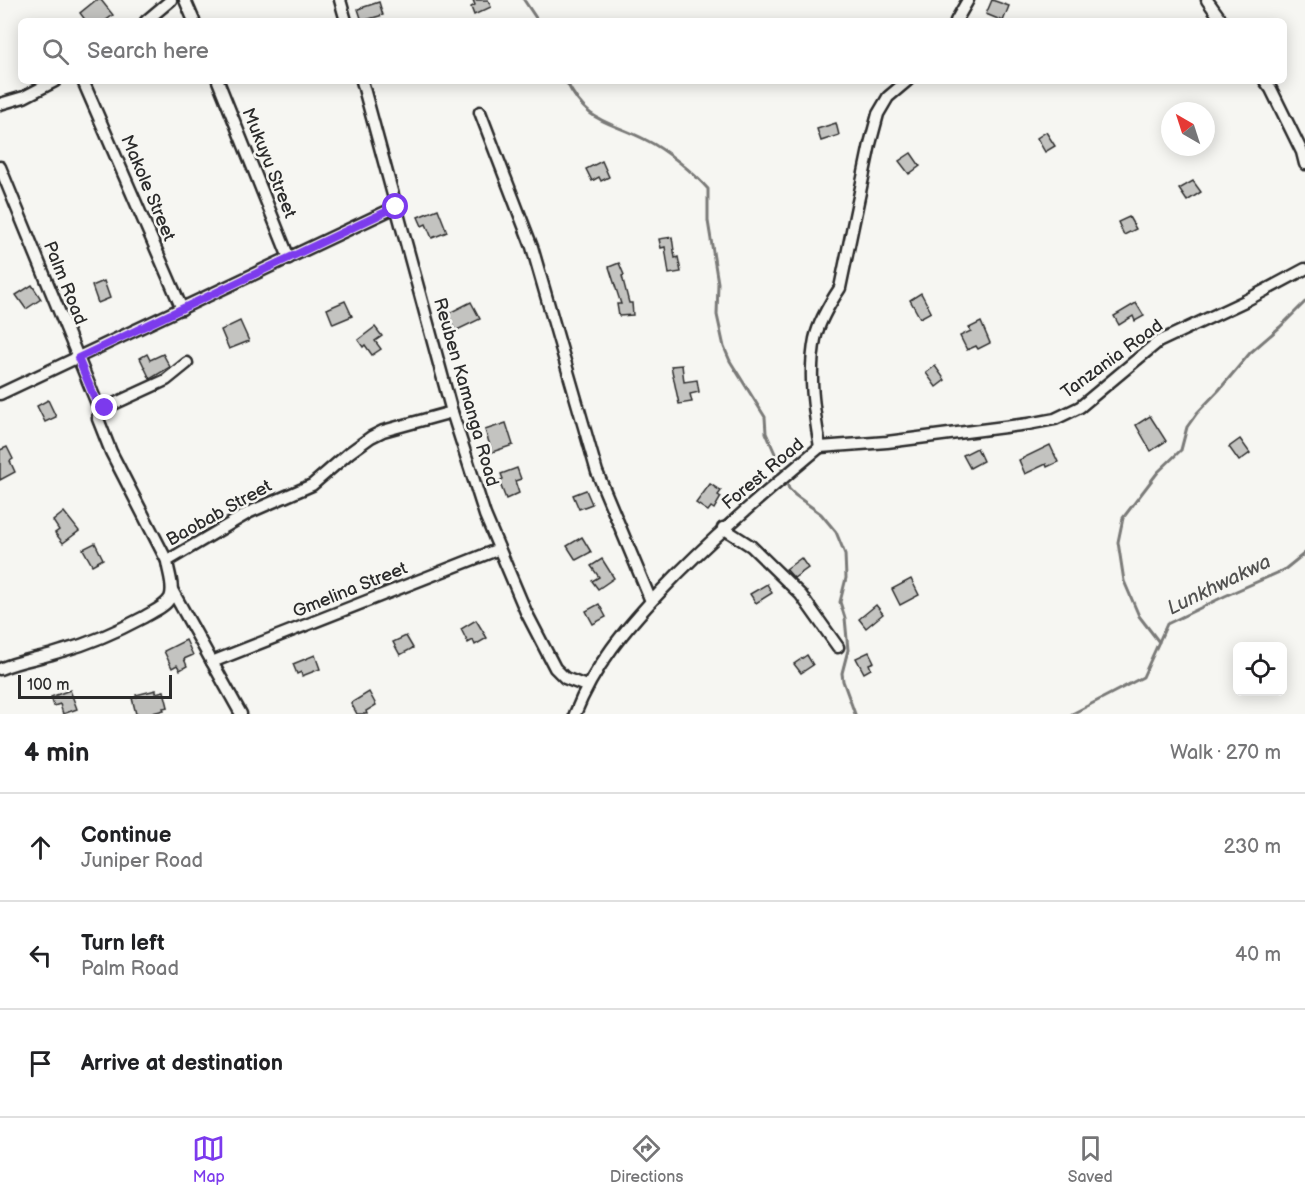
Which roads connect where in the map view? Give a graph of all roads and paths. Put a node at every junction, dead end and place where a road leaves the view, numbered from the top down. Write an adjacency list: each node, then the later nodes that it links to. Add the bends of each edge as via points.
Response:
1 (171, 0): 6 (street)
2 (186, 0): 7 (street)
3 (340, 0): 8 (street)
4 (968, 0): 9 (street)
5 (1207, 0): 10 (street)
6 (150, 18)
7 (193, 18)
8 (345, 18)
9 (958, 18)
10 (1219, 18)
11 (49, 84): 17 (street)
12 (84, 84): 24 (street, Makole Street)
13 (219, 84): 22 (street, Mukuyu Street)
14 (363, 84): 21 (street, Reuben Kamanga Road)
15 (903, 84): 30 (street, Forest Road, via 888,97 879,114 840,288 815,337 812,396)
16 (1267, 84): 19 (street)
17 (0, 105)
18 (480, 112): 35 (street, via 532,247 597,472)
19 (1305, 164)
20 (0, 167): 25 (street, Palm Road)
21 (396, 207): 22 (street); 29 (street, Reuben Kamanga Road)
22 (290, 258): 24 (street)
23 (1305, 269): 30 (street, Tanzania Road, via 1158,342 1080,407 1055,419)
24 (182, 309): 25 (street)
25 (78, 358): 27 (street); 28 (street, Palm Road)
26 (187, 363): 28 (street, via 166,380)
27 (0, 394)
28 (100, 411): 33 (street, Palm Road, via 98,419 111,452)
29 (452, 412): 32 (street, Reuben Kamanga Road); 33 (street, Baobab Street, via 370,437 312,485 250,513)
30 (820, 447): 31 (street, Forest Road)
31 (723, 528): 35 (street, Forest Road); 36 (street, via 751,546 801,595)
32 (499, 549): 37 (street, Gmelina Street); 39 (street, Reuben Kamanga Road, via 555,668 565,678)
33 (167, 561): 34 (street, Baobab Street)
34 (172, 590): 37 (street); 38 (street, via 165,604 113,633)
35 (651, 601): 39 (street, Forest Road)
36 (838, 647)
37 (213, 662): 40 (street)
38 (0, 669)
39 (586, 686): 41 (street, Forest Road)
40 (241, 714)
41 (575, 714)

